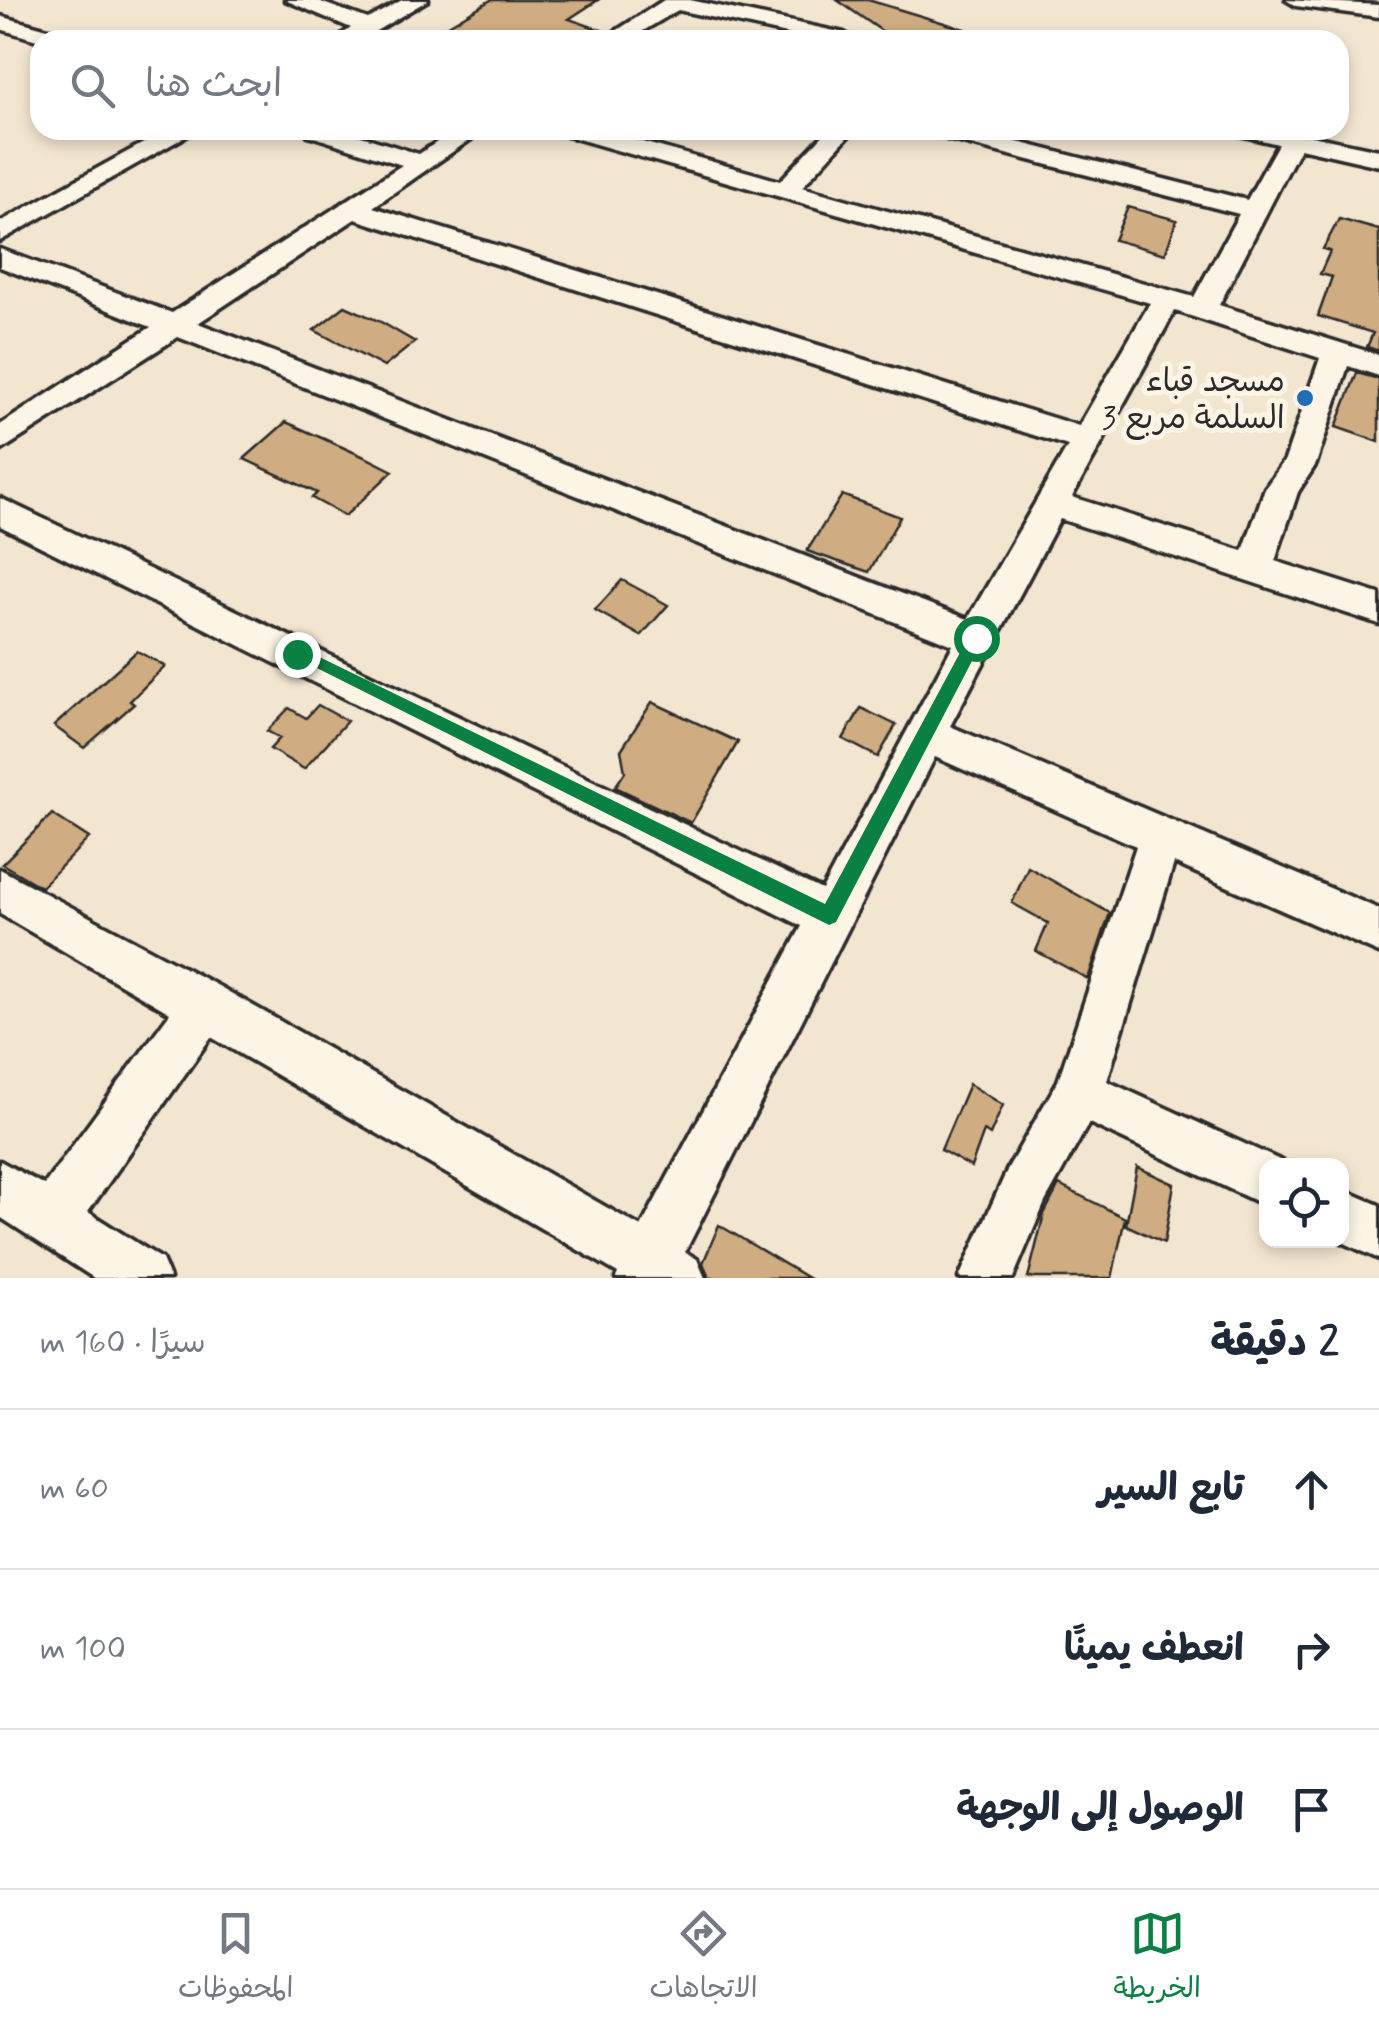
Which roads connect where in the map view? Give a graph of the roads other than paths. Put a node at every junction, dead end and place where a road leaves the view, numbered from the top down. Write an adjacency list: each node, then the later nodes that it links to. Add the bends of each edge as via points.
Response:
1 (295, 0): 7 (street)
2 (418, 0): 7 (street)
3 (1296, 0): 4 (street, via 1379,11)
4 (1376, 0)
5 (677, 1): 9 (street); 10 (street)
6 (0, 22): 11 (street)
7 (370, 27): 8 (street)
8 (364, 30)
9 (629, 30)
10 (801, 30)
11 (30, 31)
12 (167, 140): 24 (street)
13 (349, 140): 20 (street)
14 (457, 140): 20 (street)
15 (609, 140): 21 (street)
16 (833, 140): 21 (street)
17 (980, 140): 23 (street)
18 (1292, 140): 19 (street); 23 (street)
19 (1379, 158)
20 (422, 163): 22 (street)
21 (786, 189): 26 (street)
22 (355, 210): 27 (street); 31 (street)
23 (1254, 210): 26 (street)
24 (0, 234)
25 (0, 257): 27 (street)
26 (1185, 304): 28 (street); 31 (street)
27 (179, 326): 30 (street); 36 (street)
28 (1337, 353): 29 (street); 34 (street)
29 (1379, 366)
30 (0, 440)
31 (1090, 441): 32 (street)
32 (1052, 504): 34 (street); 36 (street)
33 (0, 511): 40 (street)
34 (1255, 569): 35 (street)
35 (1379, 609)
36 (976, 638): 37 (street)
37 (925, 734): 38 (street); 40 (street)
38 (1161, 836): 41 (street); 43 (street)
39 (0, 890): 42 (street)
40 (829, 916): 49 (street)
41 (1379, 931)
42 (205, 1006): 47 (street); 49 (street)
43 (1079, 1093): 44 (street); 51 (street, via 1027,1184)
44 (1259, 1177)
45 (0, 1186): 47 (street)
46 (1349, 1218): 48 (street)
47 (50, 1221): 50 (street)
48 (1379, 1233)
49 (658, 1272)
50 (143, 1278)
51 (986, 1278)

